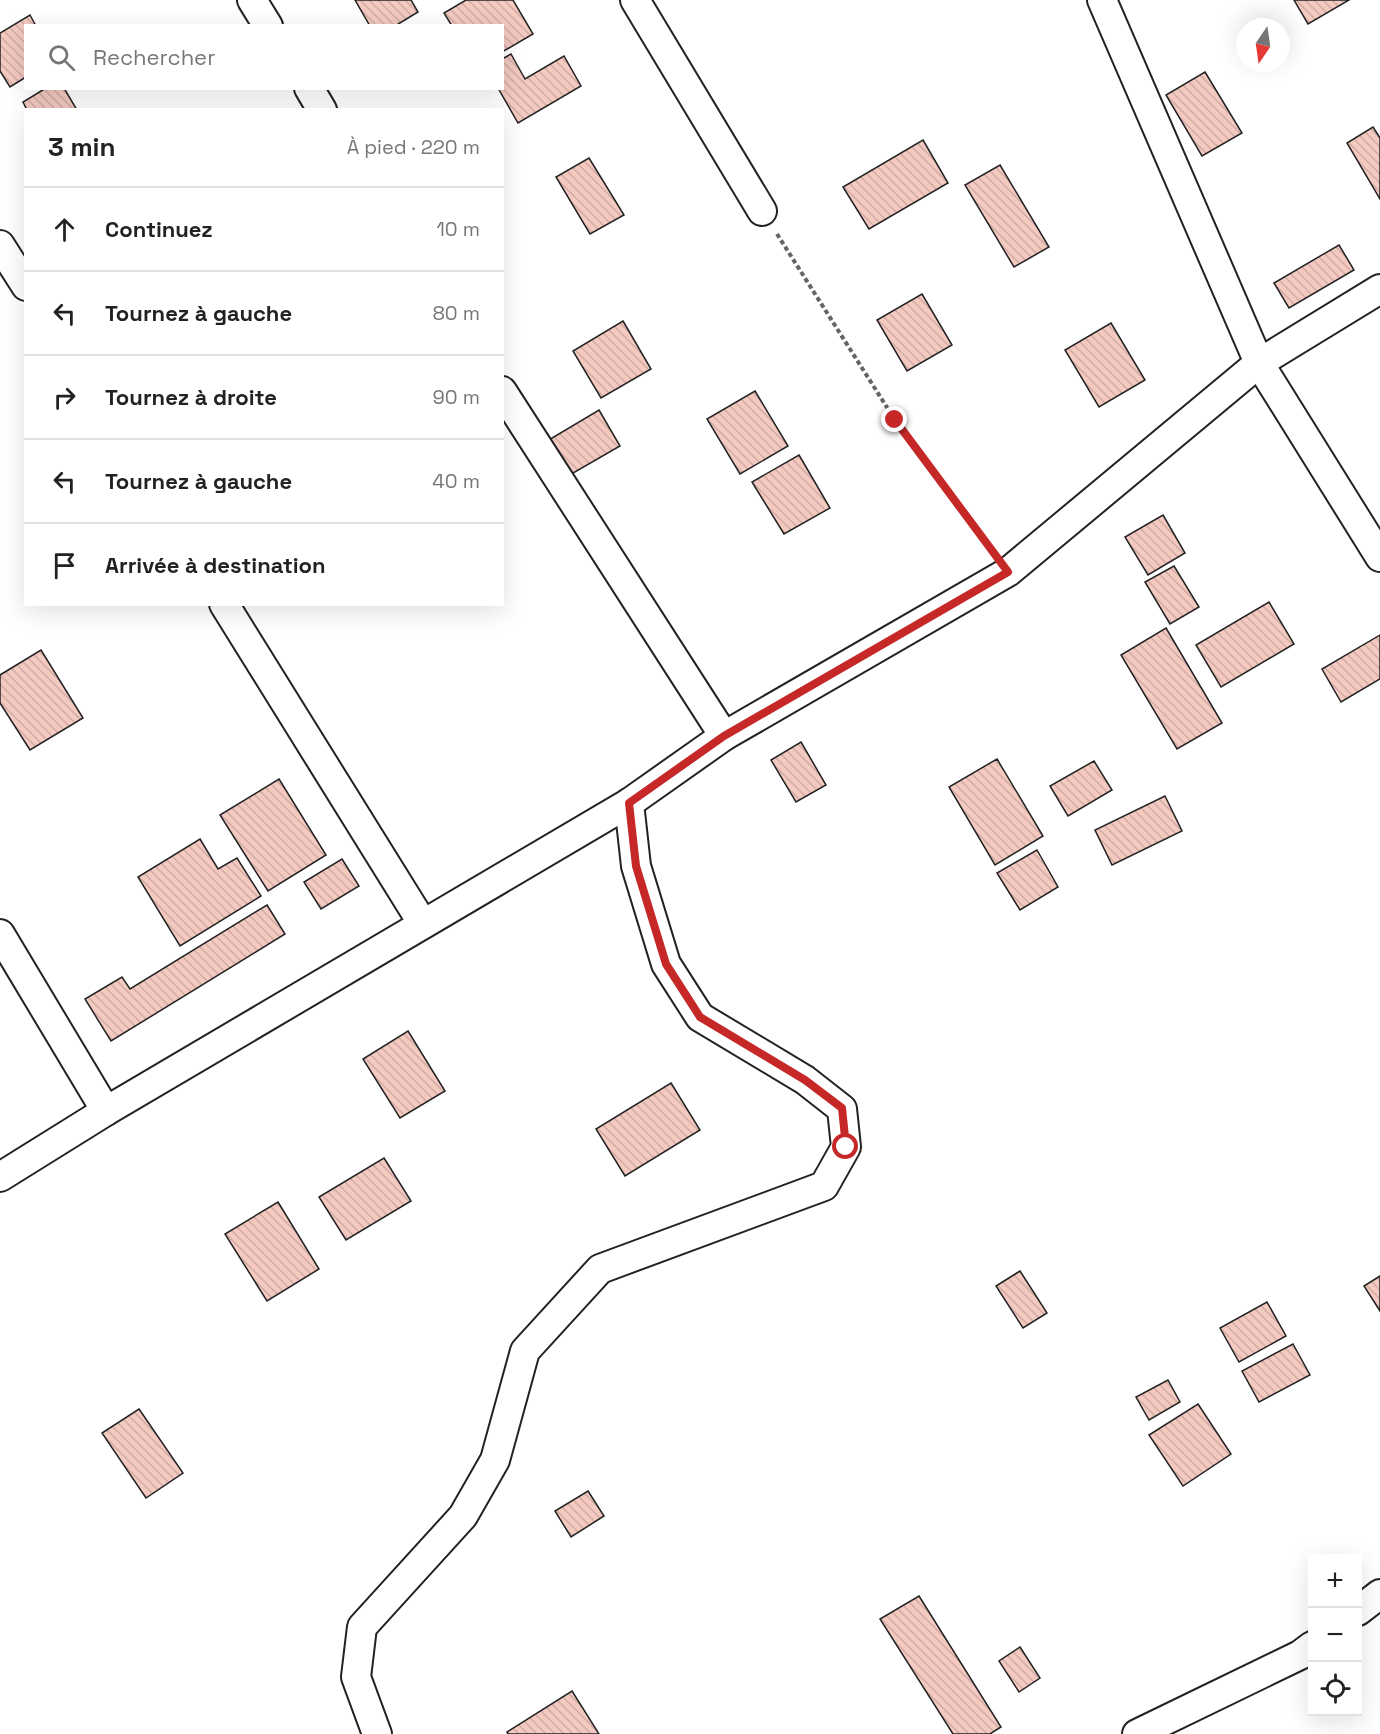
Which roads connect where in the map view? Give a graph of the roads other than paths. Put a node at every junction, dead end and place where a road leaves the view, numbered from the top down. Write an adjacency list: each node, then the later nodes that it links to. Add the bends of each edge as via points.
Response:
1 (252, 0): 4 (street)
2 (635, 0): 7 (street)
3 (1102, 0): 11 (street)
4 (267, 24)
5 (310, 90): 6 (street)
6 (321, 108)
7 (762, 211)
8 (0, 245): 9 (street)
9 (24, 283)
10 (1380, 289): 11 (street)
11 (1259, 363): 13 (street); 15 (street, via 1008,572)
12 (504, 394): 15 (street)
13 (1380, 557)
14 (225, 606): 17 (street)
15 (724, 736): 16 (street)
16 (629, 803): 17 (street); 24 (street, via 636,866 666,964 700,1017 805,1080 842,1108 846,1147 824,1186 600,1269 525,1351 495,1460 463,1516 362,1627 356,1677)
17 (423, 924): 19 (street)
18 (0, 934): 19 (street)
19 (106, 1111): 20 (street)
20 (0, 1177)
21 (1380, 1594): 22 (street)
22 (1362, 1608)
23 (1308, 1649): 25 (street)
24 (377, 1734)
25 (1137, 1734)

